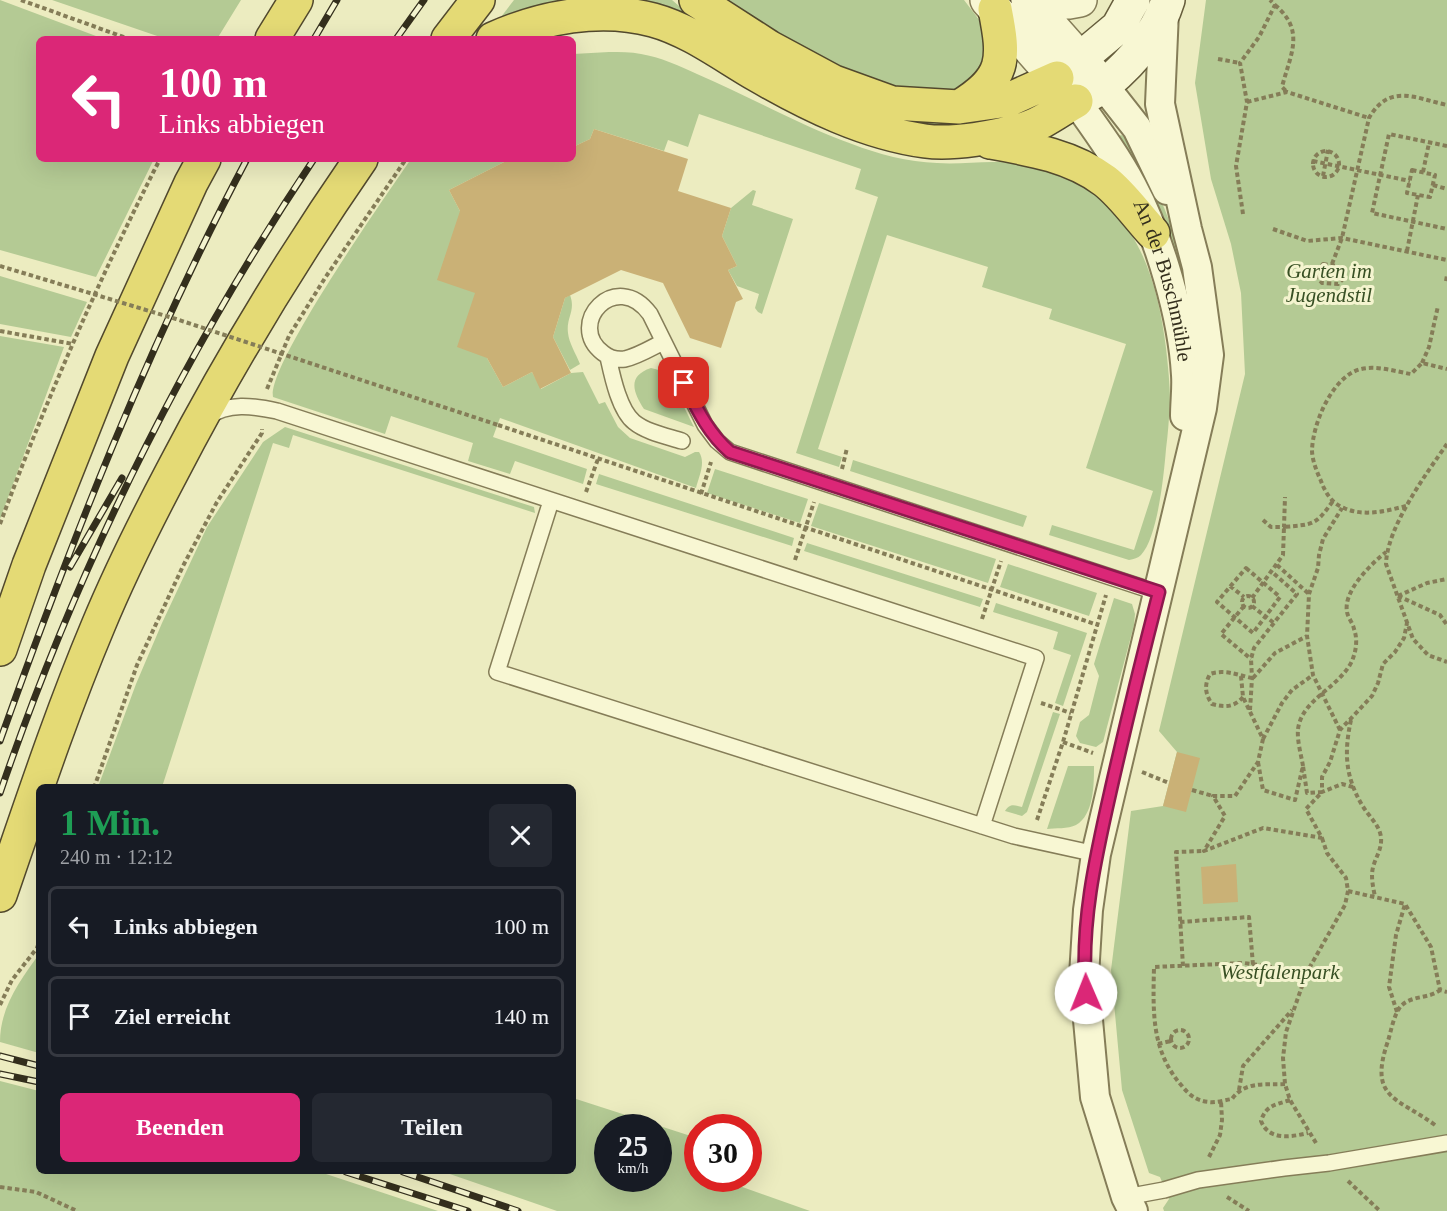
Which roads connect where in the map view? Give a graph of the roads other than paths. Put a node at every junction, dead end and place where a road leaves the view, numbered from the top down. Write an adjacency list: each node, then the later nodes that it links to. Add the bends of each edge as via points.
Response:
1 (270, 0): 11 (highway, via 263,11)
2 (296, 0): 12 (highway)
3 (478, 0): 13 (highway)
4 (696, 0): 16 (highway, via 768,47 834,82 892,104)
5 (1028, 0): 15 (street)
6 (1047, 0): 7 (street)
7 (1080, 0)
8 (1134, 0): 15 (street)
9 (991, 4): 15 (street); 16 (highway, via 1002,44 999,68 982,93)
10 (1166, 6): 15 (street, via 1144,46); 20 (street, An der Buschmühle, via 1160,104)
11 (258, 36)
12 (274, 36)
13 (450, 36)
14 (500, 36): 17 (highway, via 559,17 591,14 653,20 691,36 849,122 927,141)
15 (1079, 81): 16 (highway, via 1008,100); 17 (highway, via 1026,129); 20 (street, An der Buschmühle, via 1137,128); 21 (street, An der Buschmühle, via 1102,136 1133,187)
16 (959, 107)
17 (975, 140): 21 (highway, via 1033,149 1083,167 1107,182)
18 (202, 162): 28 (highway, via 112,356)
19 (359, 162): 24 (highway, via 259,314)
20 (1187, 229): 26 (street, An der Buschmühle, via 1197,267 1209,355 1202,408)
21 (1153, 233): 26 (street, An der Buschmühle, via 1174,300 1186,374)
22 (663, 342): 23 (lane, via 622,360); 23 (lane, via 642,304 632,298 609,298 599,305 589,324 597,348); 29 (lane, via 705,425 730,452)
23 (608, 357): 25 (lane, via 617,393 632,421)
24 (194, 430): 27 (lane, via 214,411 264,408); 32 (highway, via 98,625)
25 (682, 441)
26 (1184, 481): 29 (street, An der Buschmühle)
27 (551, 501): 34 (lane, via 1036,658); 34 (lane, via 497,672)
28 (29, 565): 30 (highway); 31 (highway)
29 (1159, 592): 35 (street, An der Buschmühle)
30 (0, 611)
31 (0, 649)
32 (39, 784)
33 (36, 792): 36 (highway)
34 (982, 826): 35 (lane)
35 (1096, 854): 38 (street, An der Buschmühle, via 1084,976 1095,1097)
36 (0, 895)
37 (1447, 1143): 38 (lane, via 1206,1179)
38 (1129, 1204)

